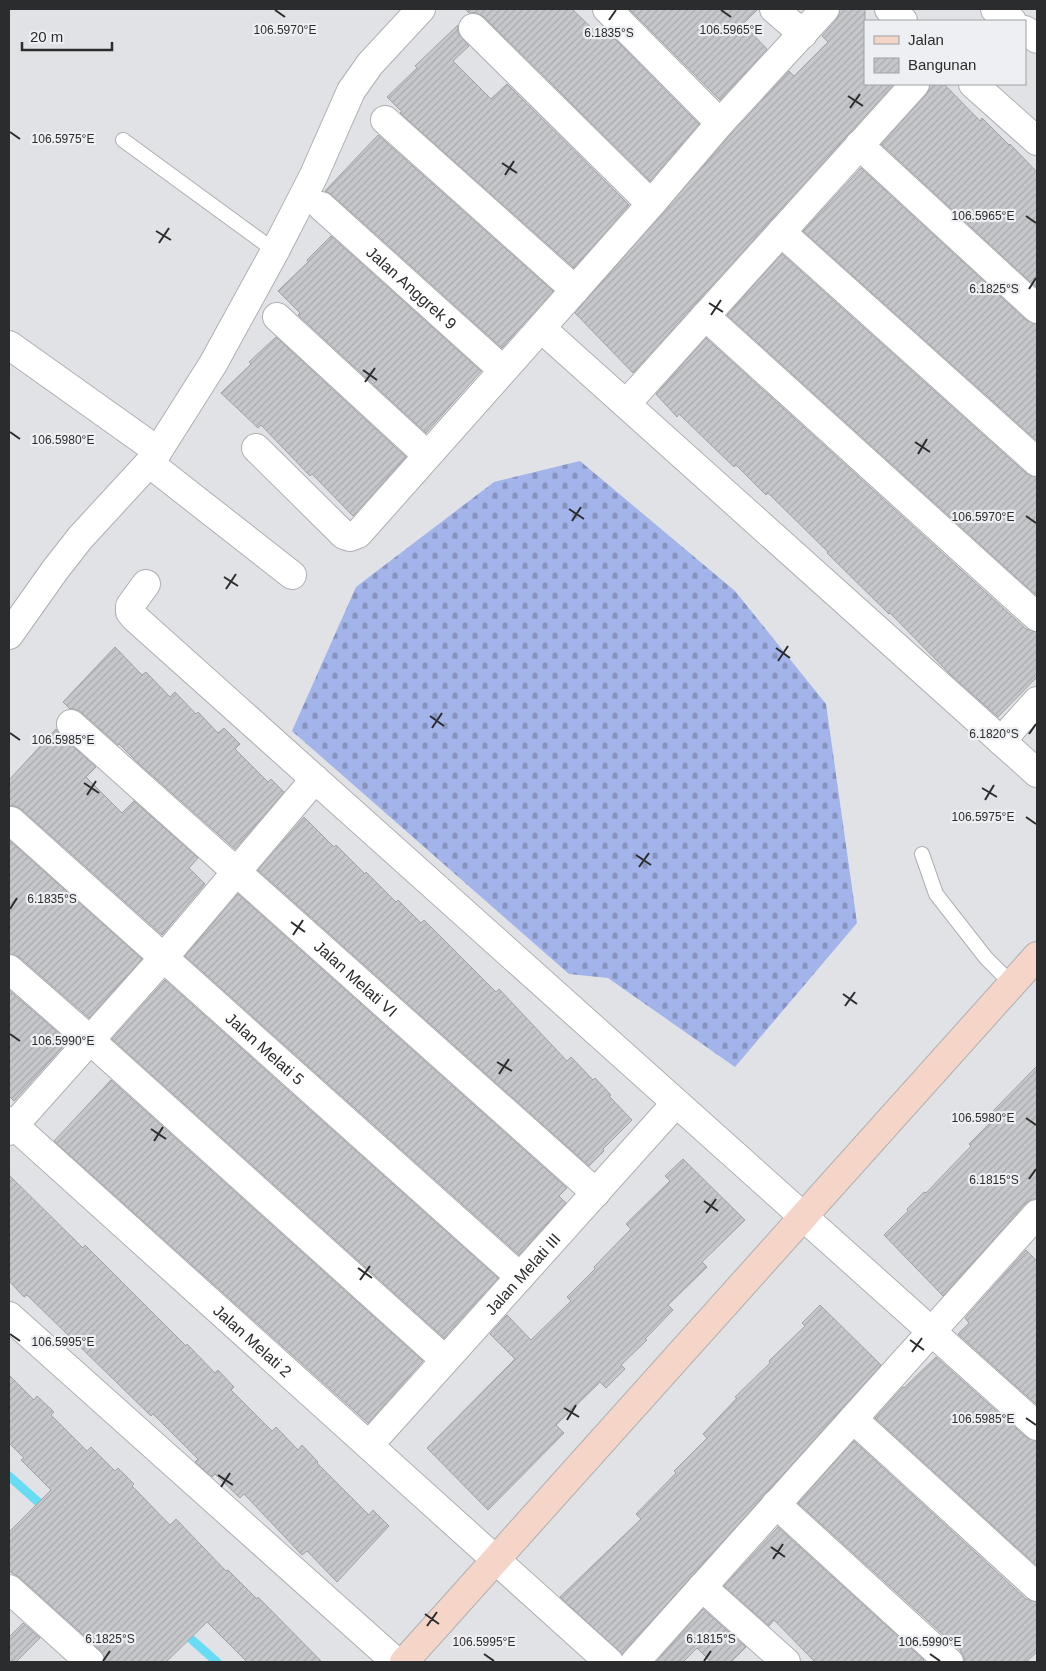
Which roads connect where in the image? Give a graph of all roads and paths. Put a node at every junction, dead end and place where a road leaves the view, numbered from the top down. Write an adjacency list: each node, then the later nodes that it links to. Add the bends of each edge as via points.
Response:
1 (421, 9): 23 (street, via 370,64 351,91 314,176)
2 (606, 9): 16 (street)
3 (774, 9): 11 (street)
4 (825, 9): 11 (street)
5 (889, 9): 7 (street)
6 (995, 9): 8 (street)
7 (902, 20)
8 (1011, 20)
9 (473, 28): 20 (street)
10 (1026, 31): 12 (street)
11 (802, 34): 16 (street)
12 (1037, 39)
13 (914, 85): 19 (street)
14 (974, 85): 18 (street)
15 (385, 120): 24 (street)
16 (720, 123): 20 (street)
17 (122, 140): 23 (lane)
18 (1037, 141)
19 (859, 145): 22 (street); 25 (street)
20 (651, 204): 24 (street)
21 (320, 206): 30 (street, Jalan Anggrek 9)
22 (781, 232): 26 (street); 35 (street)
23 (275, 251): 34 (street, via 213,364)
24 (575, 290): 28 (street)
25 (1037, 309)
26 (705, 316): 31 (street); 38 (street)
27 (277, 317): 33 (street)
28 (541, 328): 30 (street); 31 (street)
29 (9, 345): 34 (street)
30 (503, 370): 33 (street)
31 (626, 404): 42 (street)
32 (256, 448): 33 (street, via 344,535 350,537 358,534)
33 (427, 455)
34 (154, 457): 36 (street); 39 (street, via 80,538)
35 (1037, 462)
36 (292, 575)
37 (146, 584): 44 (street, via 130,606 134,617)
38 (1037, 617)
39 (9, 635)
40 (1037, 701): 42 (street)
41 (71, 724): 47 (street, Jalan Melati VI)
42 (1001, 741): 43 (street)
43 (1037, 773)
44 (315, 779): 47 (street); 53 (street)
45 (11, 820): 48 (street, Jalan Melati 5)
46 (922, 854): 51 (lane, via 936,894 986,958)
47 (235, 871): 48 (street); 55 (street, Jalan Melati VI)
48 (165, 956): 52 (street); 58 (street, Jalan Melati 5)
49 (1037, 956): 51 (street)
50 (9, 969): 52 (street)
51 (1012, 984): 56 (street)
52 (90, 1040): 54 (street); 61 (street)
53 (676, 1103): 55 (street, Jalan Melati III); 56 (street)
54 (10, 1126): 64 (street, Jalan Melati 2)
55 (596, 1193): 58 (street, Jalan Melati III)
56 (803, 1217): 60 (street); 66 (street)
57 (1032, 1231): 60 (street)
58 (520, 1277): 61 (street, Jalan Melati III)
59 (9, 1316): 71 (street)
60 (931, 1332): 62 (street); 63 (street)
61 (445, 1360): 64 (street, Jalan Melati III)
62 (853, 1418): 65 (street); 67 (street)
63 (1037, 1426)
64 (369, 1445): 66 (street, Jalan Melati 2)
65 (776, 1504): 68 (street); 76 (street)
66 (496, 1560): 72 (street); 73 (street, Jalan Melati 2)
67 (1037, 1586)
68 (702, 1587): 74 (street); 75 (street)
69 (9, 1589): 70 (street)
70 (90, 1662)
71 (396, 1662)
72 (404, 1662)
73 (609, 1662)
74 (635, 1662)
75 (786, 1662)
76 (948, 1662)

